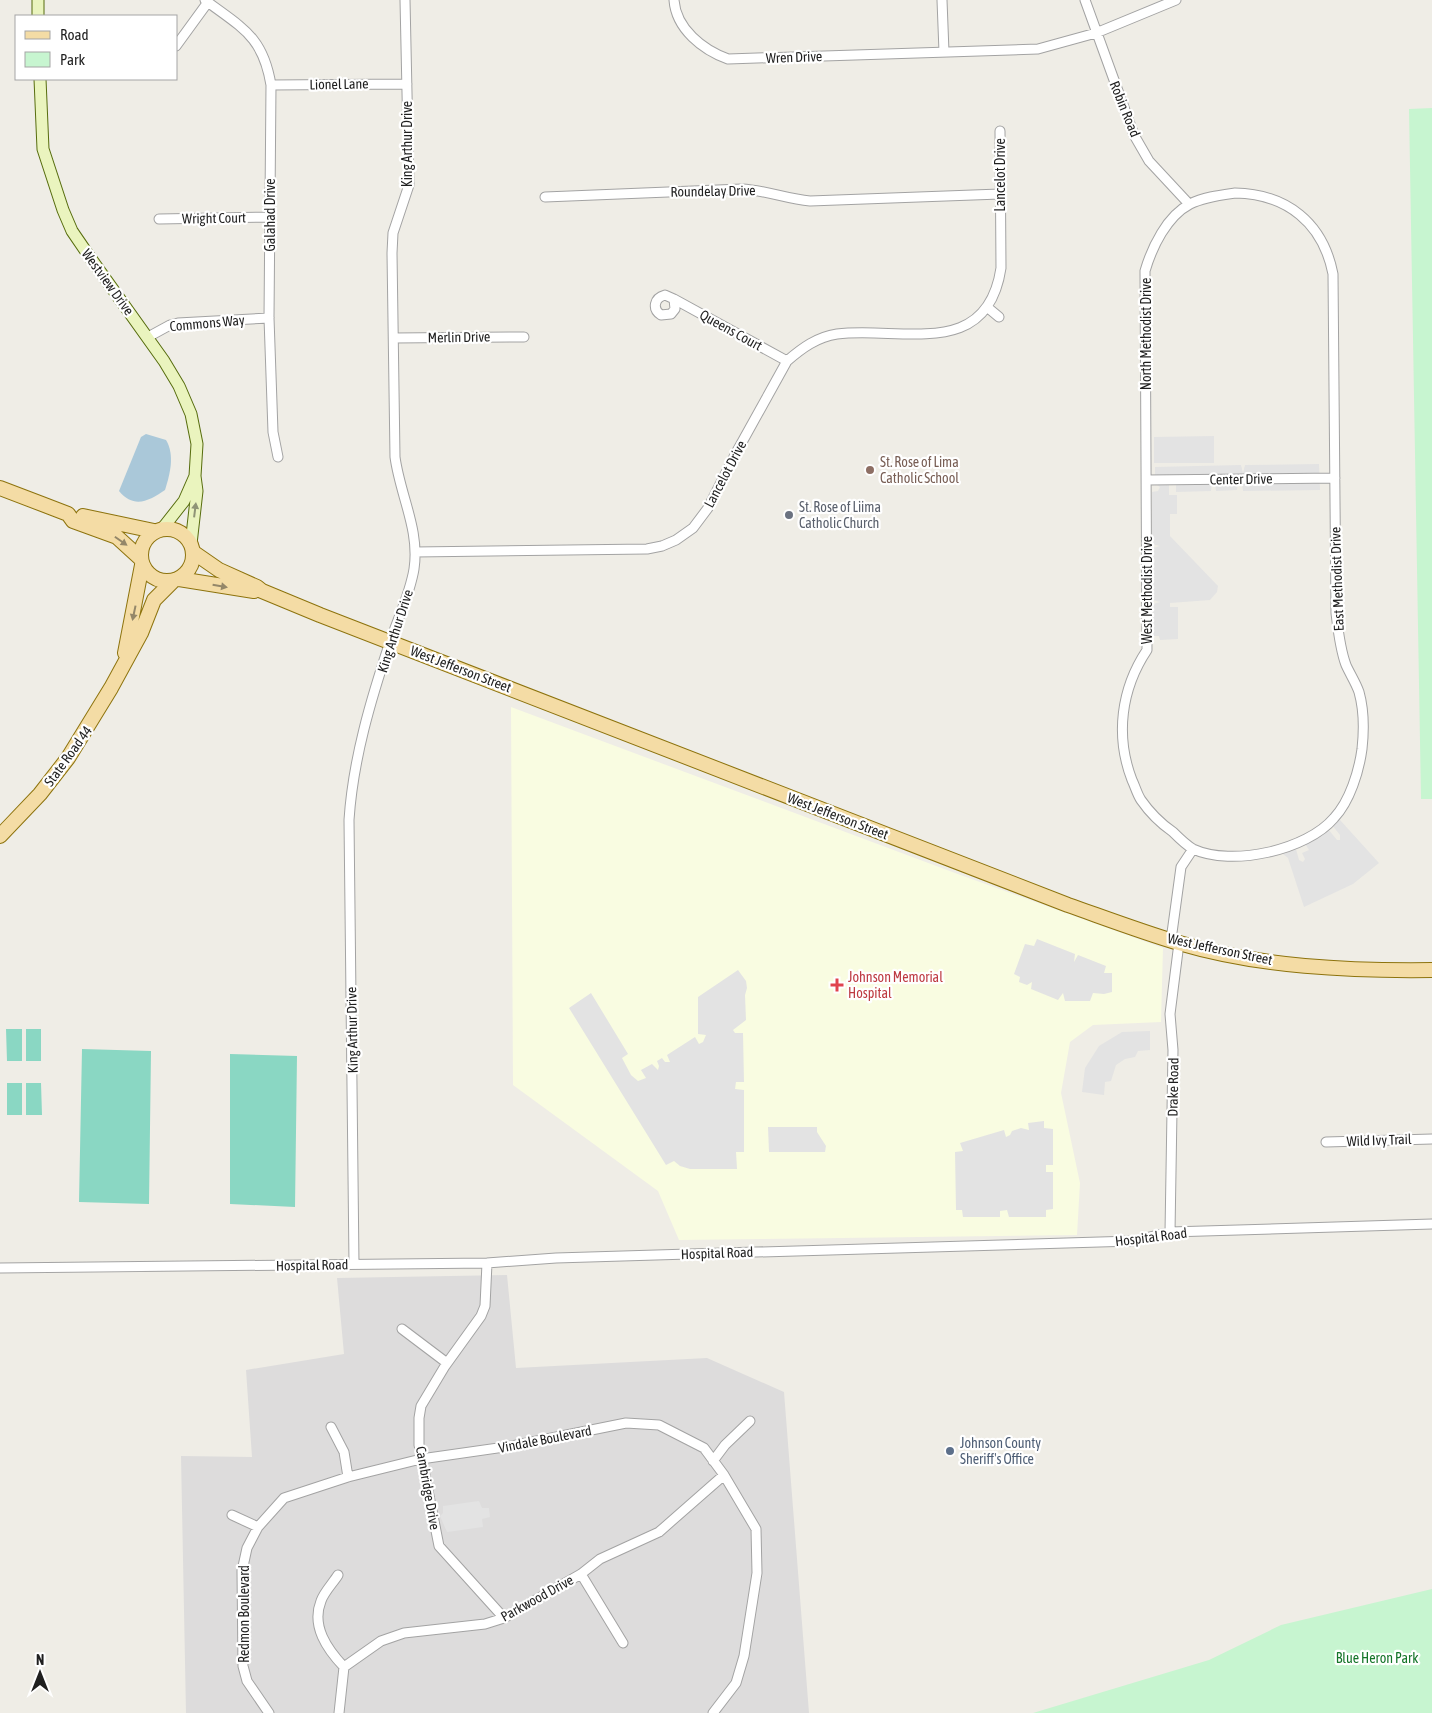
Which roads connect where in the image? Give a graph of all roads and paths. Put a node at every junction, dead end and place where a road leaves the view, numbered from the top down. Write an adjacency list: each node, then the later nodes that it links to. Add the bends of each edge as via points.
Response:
1 (38, 0): 8 (street)
2 (404, 0): 13 (street, King Arthur Drive)
3 (674, 0): 11 (street, Wren Drive, via 674,8 684,27 697,42 728,59)
4 (942, 0): 11 (street)
5 (1084, 0): 9 (street, Robin Road)
6 (1176, 0): 9 (street, Wren Drive)
7 (206, 1): 10 (street); 14 (street, Galahad Drive, via 241,26 258,45 265,56)
8 (38, 15)
9 (1096, 34): 11 (street, Wren Drive, via 1038,49); 18 (street, Robin Road, via 1134,135 1149,161)
10 (178, 43)
11 (944, 52)
12 (40, 80): 25 (street, Westview Drive, via 43,149 63,210 72,231)
13 (407, 84): 14 (street, Lionel Lane); 27 (street, King Arthur Drive, via 409,185 393,233)
14 (271, 85): 19 (street, Galahad Drive)
15 (1000, 130): 16 (street, Lancelot Drive)
16 (1000, 194): 17 (street, Roundelay Drive, via 810,201 742,189); 22 (street, Lancelot Drive, via 1001,268 998,288)
17 (545, 197)
18 (1189, 204): 31 (street, North Methodist Drive, via 1235,193 1255,193 1274,198 1308,222 1329,254 1333,274); 32 (street, North Methodist Drive, via 1156,243 1146,271)
19 (270, 217): 20 (street, Wright Court); 24 (street, Galahad Drive)
20 (158, 219)
21 (674, 300): 28 (street, Queens Court)
22 (987, 307): 23 (street); 28 (street, Lancelot Drive, via 970,323 952,331 934,335 838,334 809,343)
23 (999, 317)
24 (270, 318): 25 (street, Commons Way, via 178,323); 29 (street, Galahad Drive, via 273,432)
25 (148, 336): 30 (street, Westview Drive, via 179,386 191,414 197,444)
26 (524, 337): 27 (street, Merlin Drive)
27 (394, 338): 37 (street, King Arthur Drive, via 395,457 399,486 412,524)
28 (787, 361): 37 (street, Lancelot Drive, via 708,508 693,528 676,540 662,546 632,550)
29 (278, 457)
30 (195, 476): 35 (street, Westview Drive, via 184,501); 36 (street, Westview Drive, one-way to 30, via 198,491)
31 (1335, 478): 32 (street, Center Drive); 44 (street, East Methodist Drive, via 1336,613 1346,665 1359,692 1363,725 1362,749 1350,792 1334,819 1308,837 1275,852 1241,856)
32 (1147, 480): 44 (street, West Methodist Drive, via 1147,650 1130,683 1121,739 1139,799 1154,818)
33 (0, 488): 34 (main road)
34 (68, 514): 35 (main road); 38 (main road, one-way to 38, via 73,520 117,537)
35 (158, 530): 36 (main road, via 179,531); 38 (main road, via 143,542)
36 (192, 548): 39 (main road, via 189,569); 40 (main road, West Jefferson Street, via 218,570)
37 (415, 552): 41 (street, King Arthur Drive, via 414,570)
38 (141, 562): 39 (main road, via 152,577); 42 (main road, State Road 44, one-way to 42)
39 (176, 580): 40 (main road, West Jefferson Street, one-way to 40); 42 (main road, State Road 44, via 154,600 141,634)
40 (262, 591): 41 (main road, West Jefferson Street)
41 (390, 642): 45 (main road, West Jefferson Street, via 1068,905); 52 (street, King Arthur Drive, via 358,752 349,820)
42 (122, 666): 43 (main road, State Road 44, via 94,720 68,758 40,794)
43 (0, 836)
44 (1193, 849): 45 (street, Drake Road, via 1181,867)
45 (1175, 941): 46 (main road, West Jefferson Street, via 1305,966); 50 (street, Drake Road, via 1170,1014 1173,1050)
46 (1432, 970)
47 (1432, 1139): 48 (street, Wild Ivy Trail)
48 (1326, 1142)
49 (1432, 1224): 50 (street, Hospital Road)
50 (1170, 1232): 51 (street, Hospital Road, via 1133,1241 556,1258)
51 (487, 1263): 52 (street, Hospital Road); 55 (street, Cambridge Drive, via 485,1306 481,1316)
52 (354, 1264): 53 (street, Hospital Road)
53 (0, 1268)
54 (402, 1329): 55 (street)
55 (447, 1363): 58 (street, Cambridge Drive, via 421,1406)
56 (750, 1420): 59 (street)
57 (331, 1428): 61 (street, via 344,1452)
58 (421, 1459): 59 (street, Vindale Boulevard, via 512,1446 626,1423 659,1424 704,1448); 61 (street, Vindale Boulevard); 66 (street, Cambridge Drive, via 439,1546)
59 (713, 1461): 60 (street, Vindale Boulevard)
60 (724, 1475): 64 (street, Parkwood Drive, via 659,1532 600,1559); 71 (street, Vindale Boulevard, via 756,1529 758,1573 744,1656 736,1683)
61 (348, 1477): 63 (street, Redmon Boulevard, via 284,1498)
62 (232, 1515): 63 (street)
63 (258, 1527): 69 (street, Redmon Boulevard, via 247,1548 242,1571 243,1666 247,1682)
64 (581, 1574): 66 (street, Parkwood Drive); 67 (street)
65 (338, 1575): 68 (street, via 320,1601 318,1629 332,1654)
66 (504, 1618): 68 (street, Parkwood Drive, via 485,1624 404,1633 382,1641)
67 (623, 1643)
68 (344, 1667): 70 (street)
69 (269, 1713)
70 (339, 1713)
71 (713, 1713)

